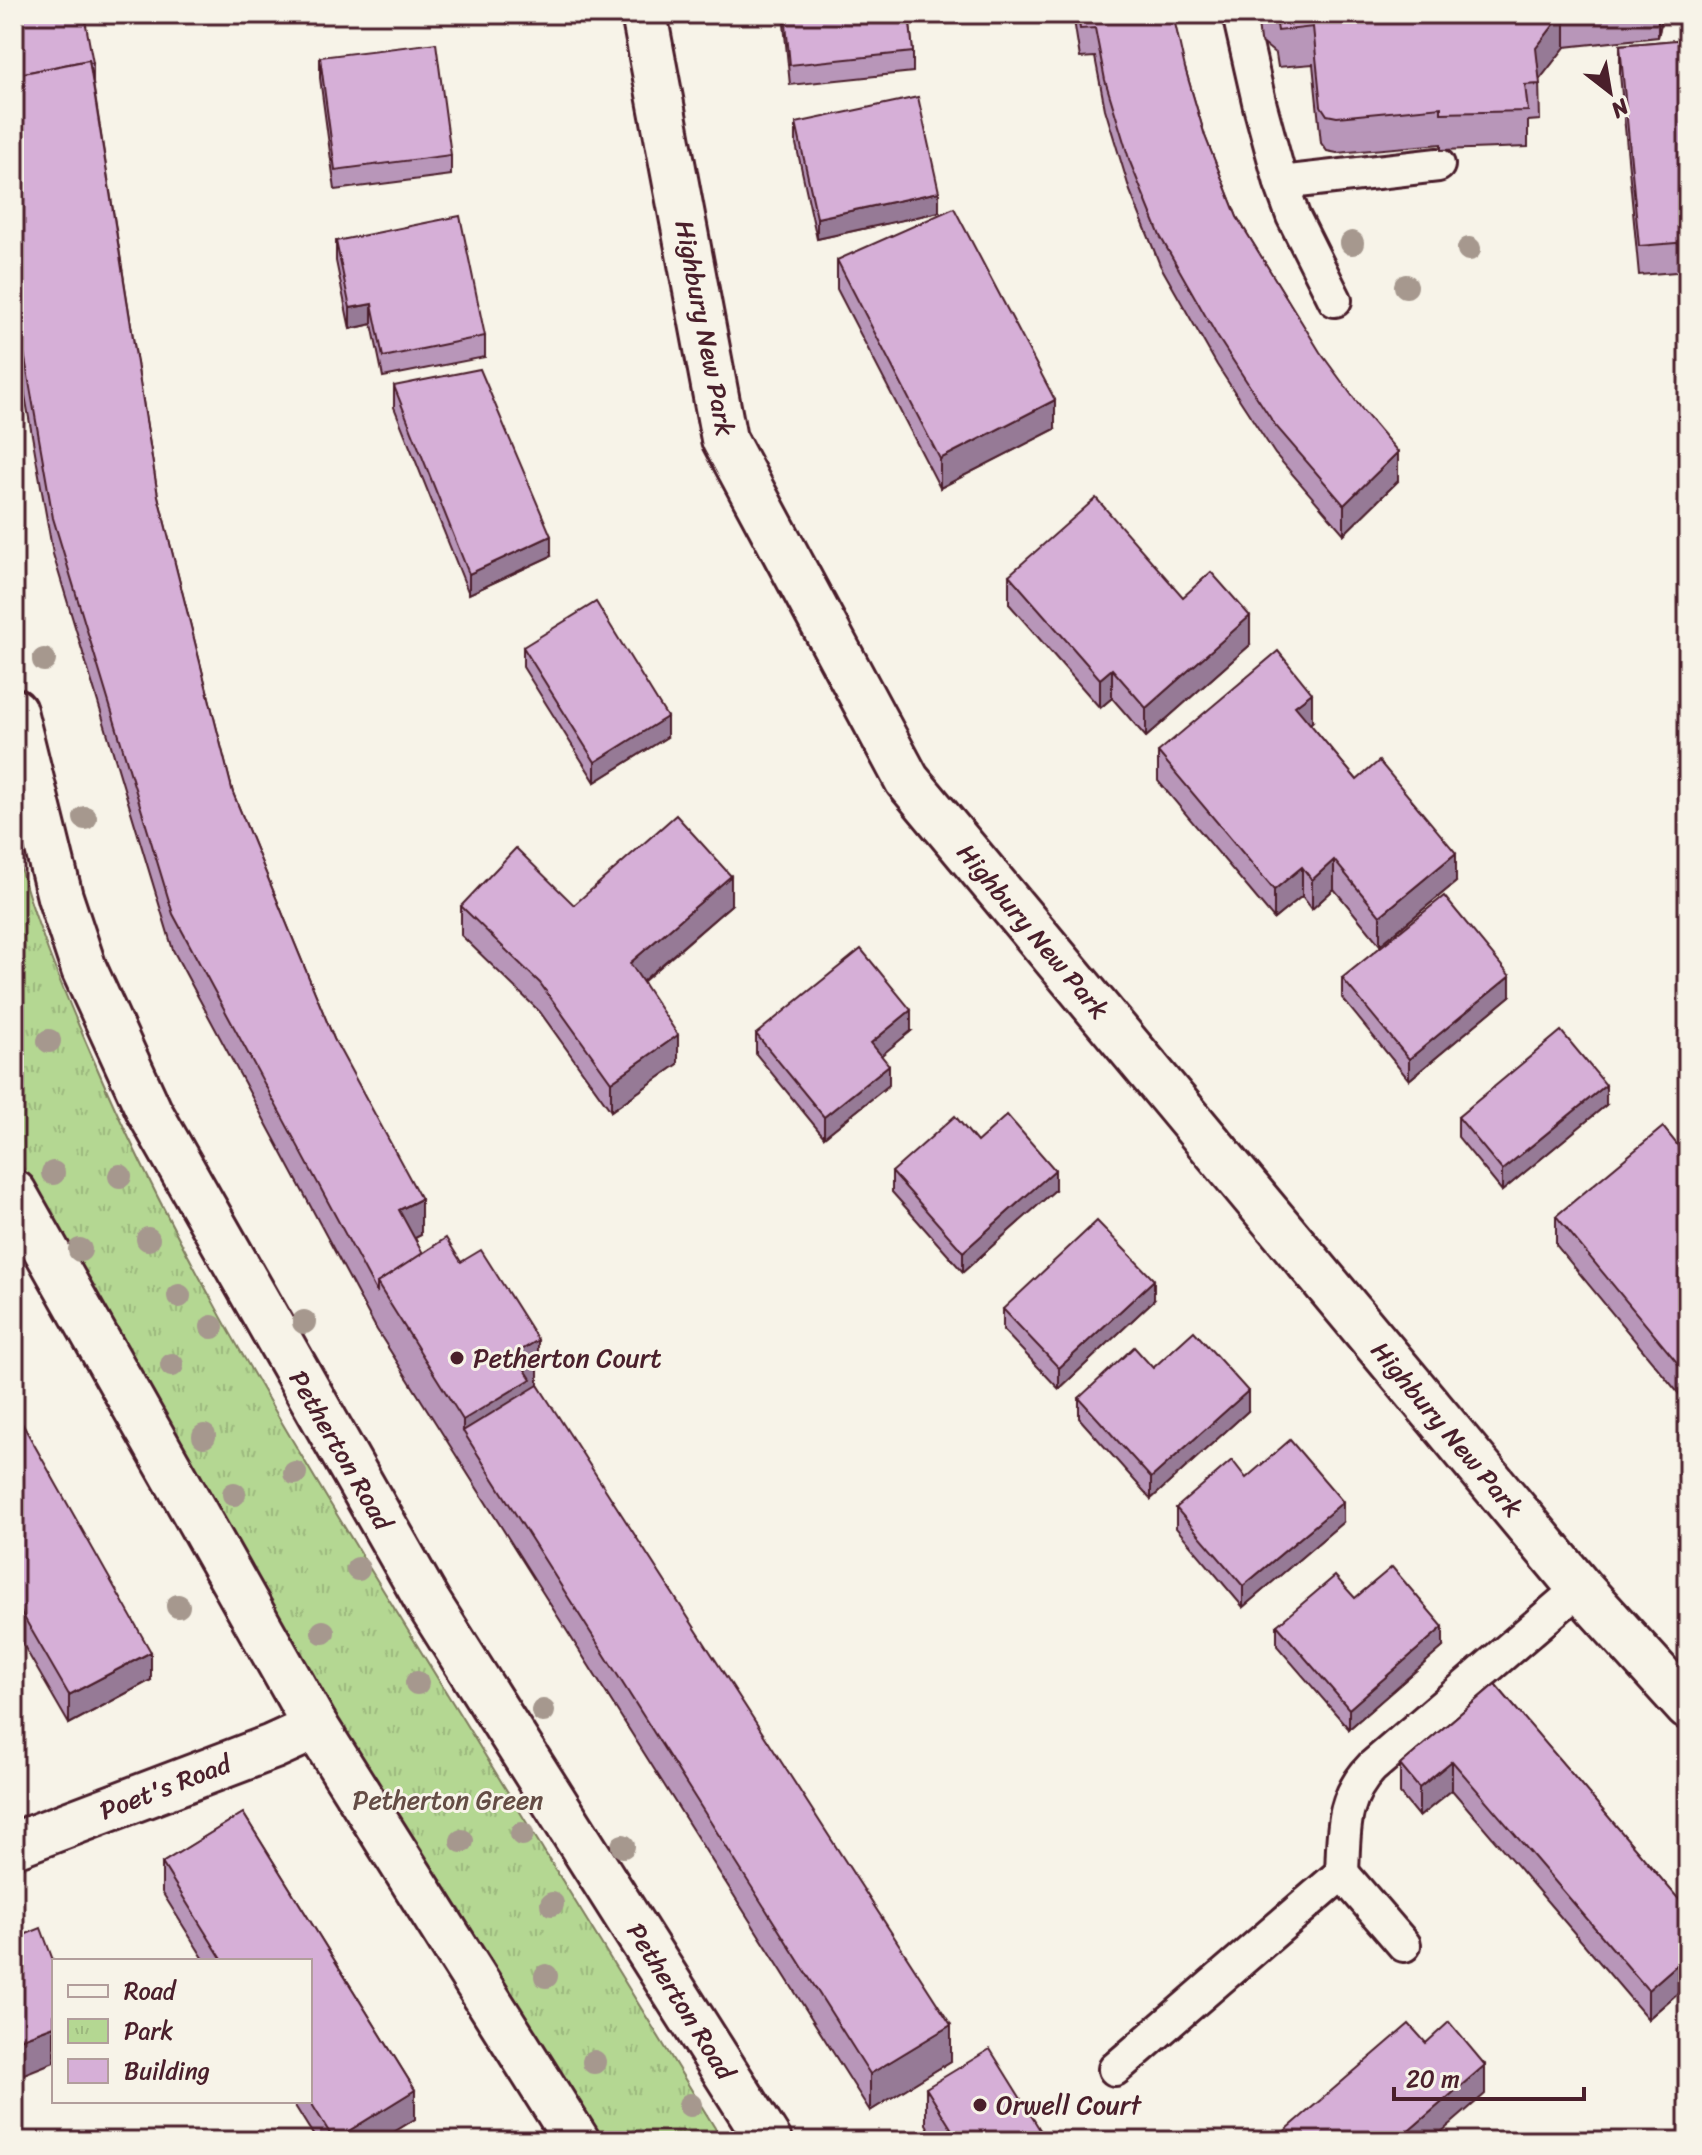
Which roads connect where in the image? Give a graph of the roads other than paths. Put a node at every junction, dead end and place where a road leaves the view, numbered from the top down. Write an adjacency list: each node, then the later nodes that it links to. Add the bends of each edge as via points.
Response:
1 (644, 14): 8 (street, Highbury New Park, via 724,439 907,780)
2 (1239, 14): 4 (lane)
3 (1438, 165): 4 (lane)
4 (1281, 183): 5 (lane)
5 (1335, 300)
6 (14, 711): 16 (street, Petherton Road, via 74,940 149,1111 429,1604)
7 (14, 1193): 10 (street)
8 (1580, 1588): 9 (street, Highbury New Park); 12 (lane, via 1364,1776 1349,1800)
9 (1688, 1707)
10 (316, 1727): 11 (street, Poet's Road); 15 (street)
11 (14, 1845)
12 (1342, 1873): 13 (lane); 14 (lane)
13 (1404, 1945)
14 (1115, 2069)
15 (577, 2141)
16 (769, 2141)

